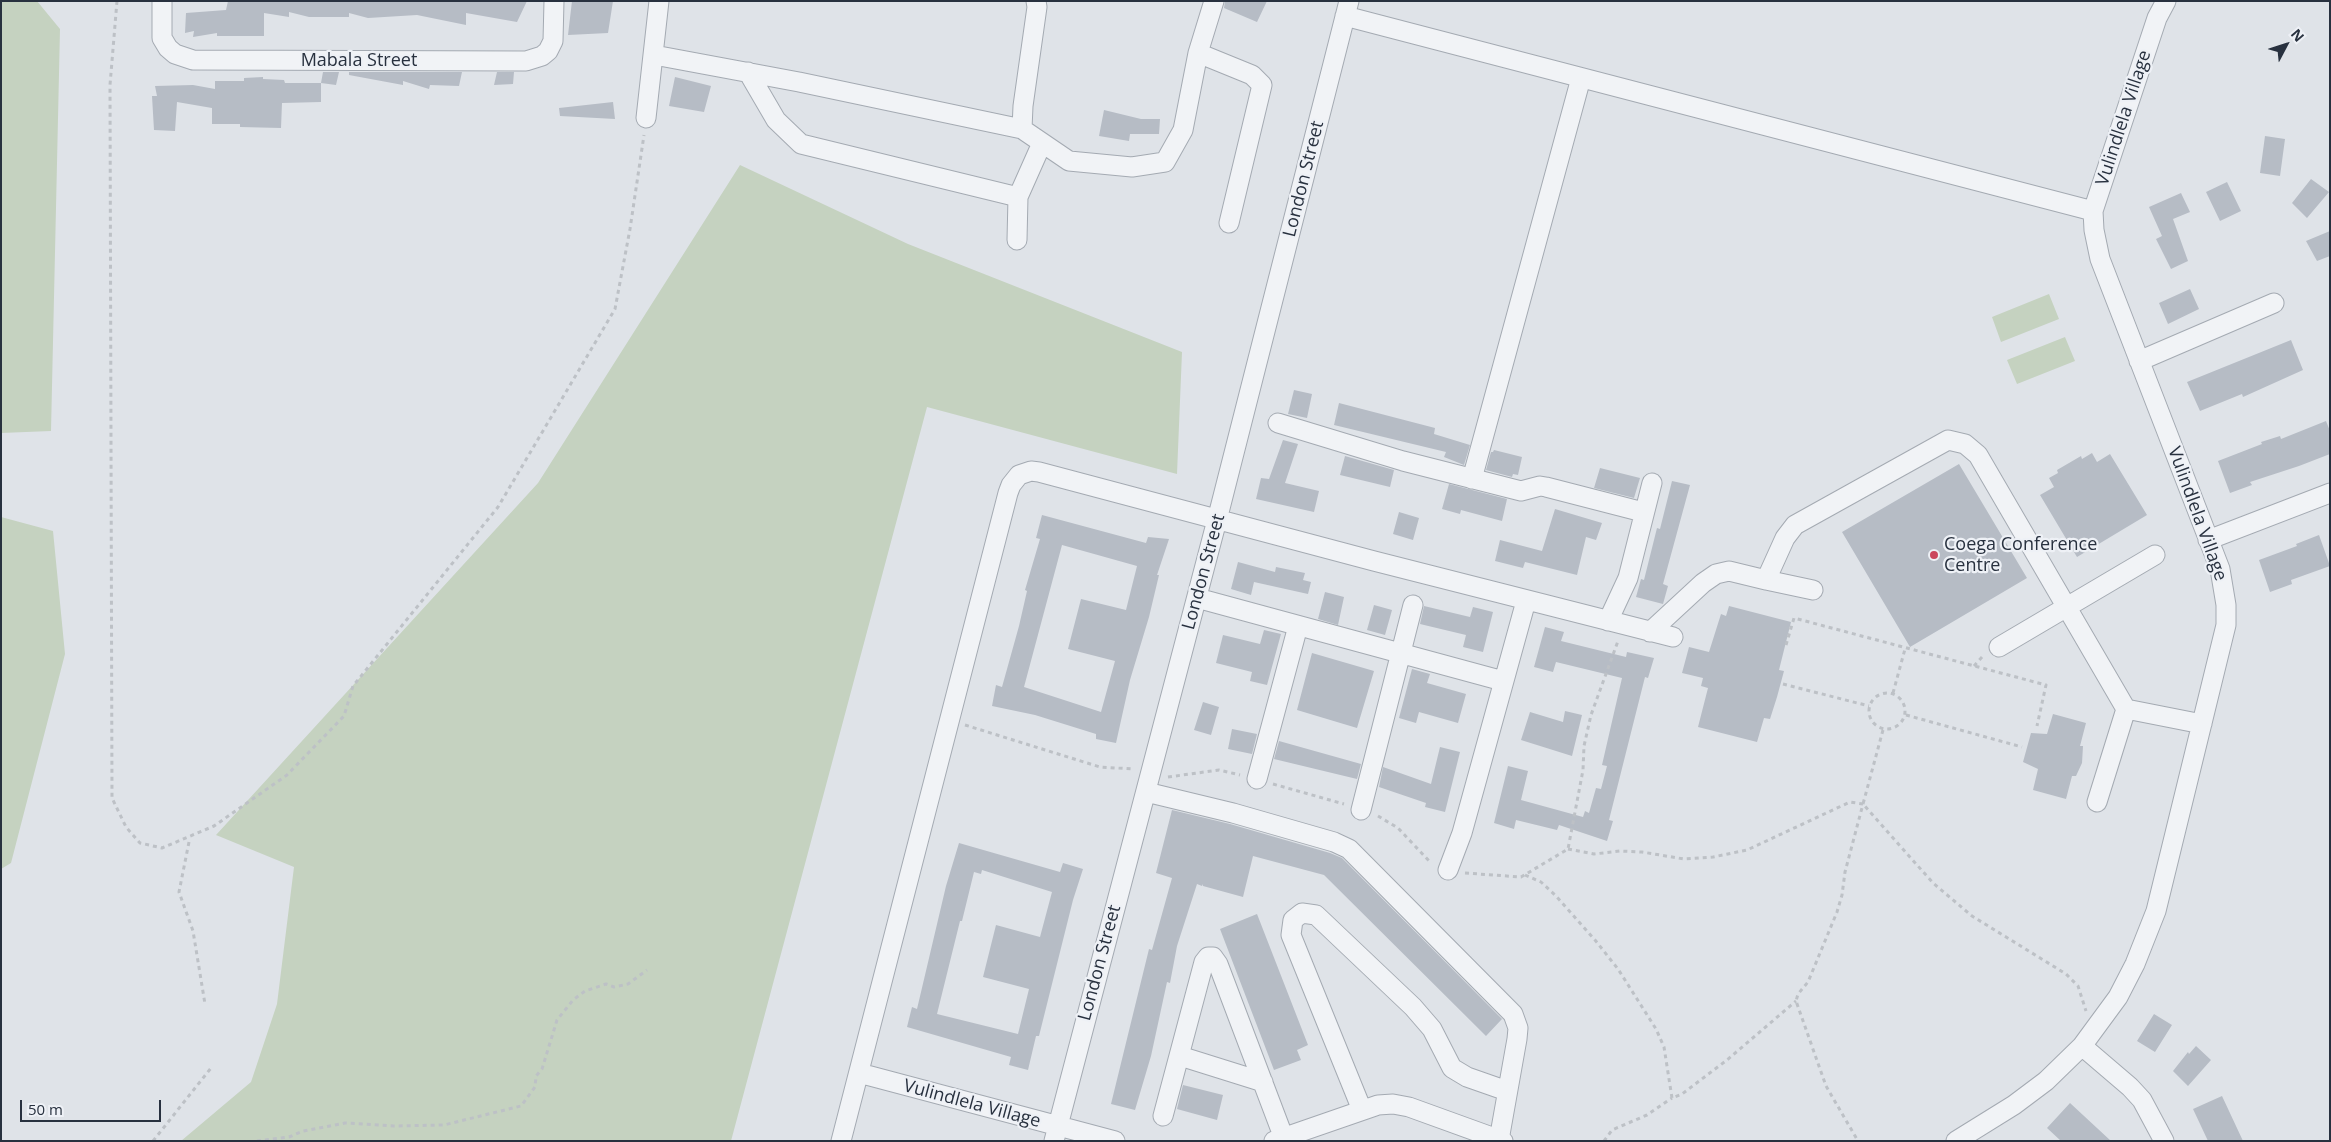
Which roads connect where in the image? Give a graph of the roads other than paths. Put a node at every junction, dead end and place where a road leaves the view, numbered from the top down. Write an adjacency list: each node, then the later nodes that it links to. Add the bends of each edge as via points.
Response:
1 (162, 1): 2 (street, Mabala Street, via 162,38 175,54 193,60 526,61 542,56 553,42)
2 (554, 1)
3 (658, 1): 9 (street)
4 (1036, 1): 13 (street)
5 (1214, 1): 8 (street)
6 (2166, 1): 16 (street, Vulindlela Village)
7 (1347, 9): 11 (street); 26 (street, London Street)
8 (1198, 53): 14 (street, via 1182,130 1165,162 1132,167 1069,161); 17 (street, via 1252,76 1262,85)
9 (654, 55): 10 (street); 12 (street)
10 (748, 72): 13 (street); 15 (street, via 776,120 801,144)
11 (1580, 78): 16 (street); 22 (street)
12 (646, 118)
13 (1022, 129): 14 (street)
14 (1042, 143): 15 (street)
15 (1018, 196): 18 (street)
16 (2093, 211): 20 (street, Vulindlela Village, via 2100,259)
17 (1229, 223)
18 (1016, 240)
19 (2274, 303): 20 (street)
20 (2139, 361): 27 (street, Vulindlela Village)
21 (1278, 424): 22 (street)
22 (1472, 479): 25 (street, via 1521,491 1546,487)
23 (1652, 483): 25 (street)
24 (2330, 493): 27 (street)
25 (1643, 512): 35 (street, via 1628,578)
26 (1217, 520): 31 (street, London Street); 32 (street); 51 (street, via 1039,472 1024,472 1014,479)
27 (2208, 540): 43 (street, Vulindlela Village, via 2224,587 2226,626)
28 (2155, 554): 34 (street)
29 (1766, 580): 30 (street); 34 (street, via 1784,538 1795,526 1948,440 1965,444 1978,455); 37 (street, via 1729,571 1716,574)
30 (1813, 590)
31 (1196, 598): 36 (street); 45 (street, London Street)
32 (1526, 600): 35 (street); 41 (street)
33 (1412, 605): 40 (street)
34 (2066, 605): 39 (street); 42 (street)
35 (1608, 621): 37 (street)
36 (1298, 626): 40 (street); 44 (street)
37 (1650, 632): 38 (street)
38 (1673, 637)
39 (1999, 647)
40 (1401, 654): 41 (street); 47 (street)
41 (1504, 681): 48 (street, via 1462,833)
42 (2126, 708): 43 (street); 46 (street)
43 (2202, 724): 49 (street, Vulindlela Village, via 2156,911 2118,997)
44 (1257, 779)
45 (1146, 792): 53 (street, via 1233,813 1349,849 1514,1014 1518,1028); 56 (street, London Street)
46 (2097, 802)
47 (1360, 810)
48 (1448, 870)
49 (2087, 1038): 61 (street, Vulindlela Village, via 2046,1081 2014,1106); 62 (street, via 2142,1100)
50 (1180, 1056): 52 (street); 52 (street, via 1204,962 1208,956 1213,957); 55 (street)
51 (859, 1074): 56 (street, Vulindlela Village); 59 (street)
52 (1263, 1082): 57 (street)
53 (1507, 1091): 54 (street, via 1467,1077 1452,1068 1432,1029 1413,1007 1316,915 1302,912 1293,920 1291,935); 58 (street)
54 (1362, 1110): 57 (street); 58 (street, via 1378,1105 1409,1107)
55 (1163, 1116)
56 (1056, 1134): 60 (street, Vulindlela Village)
57 (1281, 1140)
58 (1501, 1140)
59 (841, 1141)
60 (1115, 1141)
61 (1956, 1141)
62 (2164, 1141)

